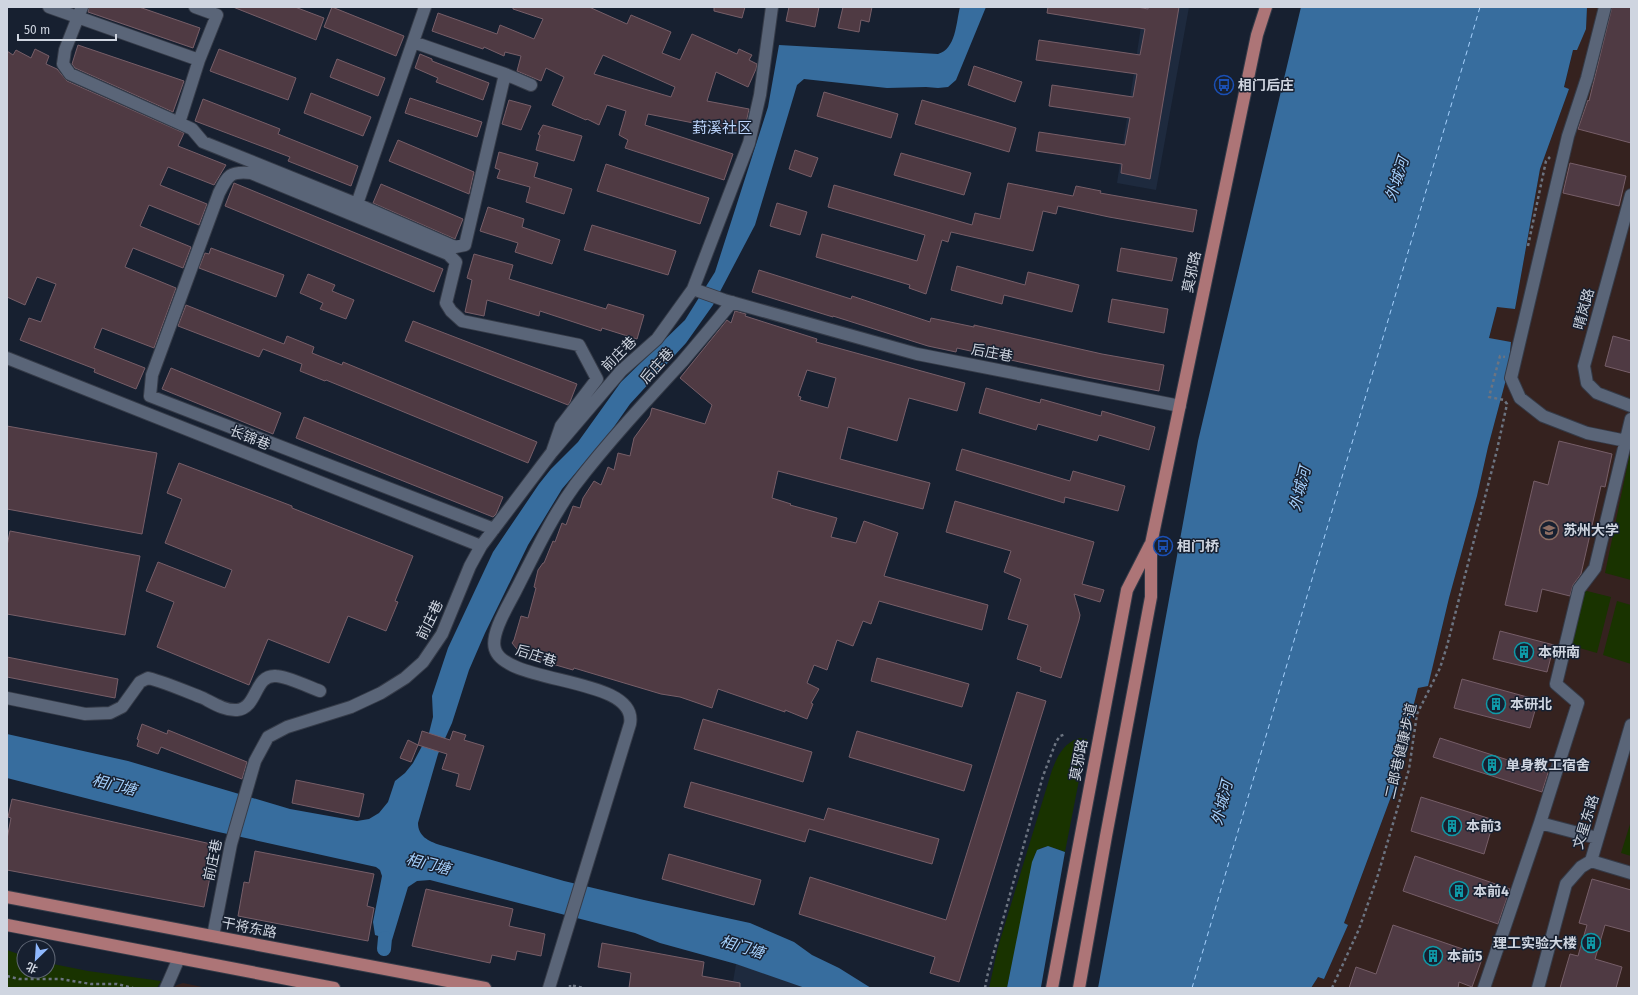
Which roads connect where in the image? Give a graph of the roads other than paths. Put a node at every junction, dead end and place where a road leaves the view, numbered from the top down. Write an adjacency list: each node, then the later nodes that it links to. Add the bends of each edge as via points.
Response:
1 (49, 7): 7 (street)
2 (195, 7): 9 (street, via 217,15)
3 (425, 7): 8 (street)
4 (772, 7): 15 (street, 前庄巷, via 760,95 749,143)
5 (1266, 7): 18 (main road, 莫邪路, via 1257,35)
6 (1605, 7): 21 (street, via 1587,78 1568,136 1511,378 1520,398 1543,416 1587,433)
7 (80, 12): 9 (street); 12 (street, via 63,64 70,74)
8 (413, 42): 10 (street); 14 (street)
9 (199, 60): 12 (street)
10 (505, 74): 11 (street); 14 (street, via 465,245 455,247)
11 (531, 85)
12 (179, 123): 14 (street, via 192,129 204,142)
13 (1631, 194): 19 (street, 晴岚路, via 1584,366 1587,383 1597,393)
14 (357, 204)
15 (693, 289): 16 (street, 后庄巷); 22 (street, 前庄巷, via 657,339 622,371)
16 (728, 301): 18 (street, 后庄巷, via 917,354); 40 (street, 后庄巷, via 683,360 626,422 575,486 538,547 494,639 495,649 504,662 608,693 624,702 631,716 584,880)
17 (7, 358): 25 (street, 长锦巷)
18 (1180, 406): 24 (main road, 莫邪路)
19 (1631, 406)
20 (1631, 419): 21 (street)
21 (1628, 441): 29 (street, via 1595,568 1579,589 1556,684 1578,703)
22 (552, 452): 23 (street, 前庄巷); 23 (street, via 561,426 597,379 579,345 462,321 446,303 456,262 448,254 251,173 237,172 226,179 152,375 150,396)
23 (494, 529): 25 (street, 前庄巷)
24 (1151, 544): 41 (main road, 莫邪路, via 1127,590); 42 (main road, 莫邪路, via 1151,597)
25 (481, 546): 35 (street, 前庄巷, via 442,634 423,662 381,694 356,705 287,727 268,737 255,761 231,844)
26 (320, 690): 27 (street, via 276,676 267,678 262,681 248,706 238,710 226,708 148,678 140,682 122,707 110,713 97,714 85,714)
27 (7, 698)
28 (1631, 725): 30 (street, 文星东路)
29 (1540, 823): 30 (street); 43 (street)
30 (1597, 838): 31 (street, 文星东路)
31 (1590, 861): 32 (street); 44 (street, 文星东路, via 1566,884)
32 (1631, 873)
33 (7, 897): 35 (main road, 干将东路)
34 (7, 925): 36 (main road)
35 (213, 936): 39 (main road, 干将东路)
36 (179, 958): 37 (street); 38 (main road)
37 (166, 988)
38 (334, 988)
39 (485, 988)
40 (549, 988)
41 (1052, 988)
42 (1079, 988)
43 (1484, 988)
44 (1538, 988)

